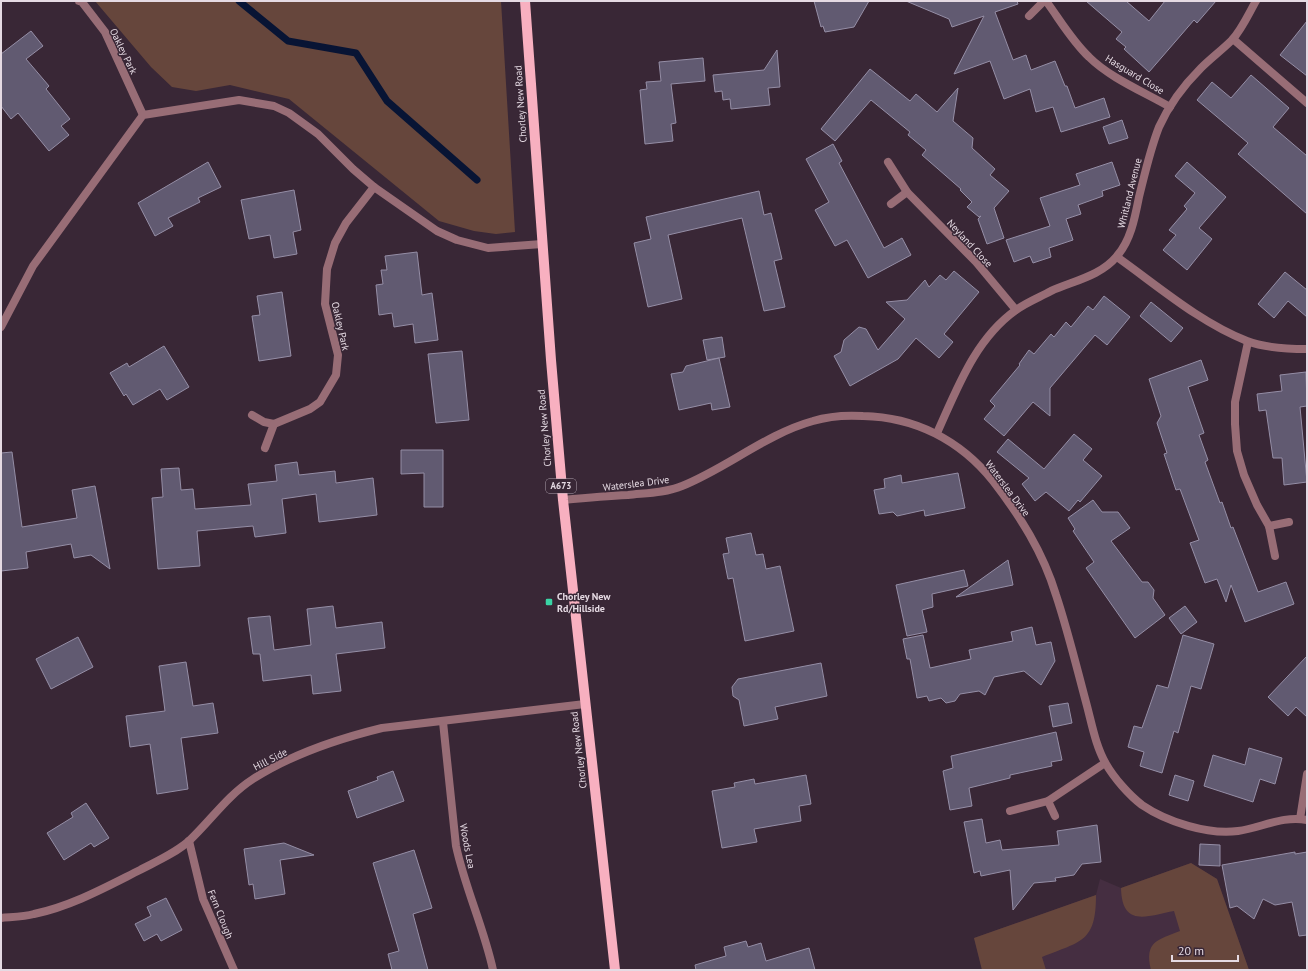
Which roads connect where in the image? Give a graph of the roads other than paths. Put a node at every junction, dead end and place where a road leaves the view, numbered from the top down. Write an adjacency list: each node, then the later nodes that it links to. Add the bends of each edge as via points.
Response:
1 (79, 1): 9 (street, Oakley Park, via 104,32)
2 (526, 1): 14 (main road, Chorley New Road / A673)
3 (1045, 1): 5 (street, Hasguard Close); 8 (street, Hasguard Close, via 1090,58 1105,70)
4 (1256, 1): 6 (street, Whitland Avenue)
5 (1029, 16)
6 (1233, 38): 7 (street); 8 (street, Whitland Avenue, via 1201,68)
7 (1307, 103)
8 (1170, 107): 15 (street, Whitland Avenue, via 1152,147 1128,238)
9 (143, 115): 11 (street, via 239,100 274,106 289,113 318,134); 17 (street, via 33,266)
10 (888, 162): 12 (street, Neyland Close)
11 (374, 187): 14 (street, via 437,231 457,240 497,248); 21 (street, Oakley Park, via 346,223 335,244 327,269 325,304 338,355 336,375 320,402 310,409)
12 (907, 192): 13 (street); 16 (street, Neyland Close, via 976,262)
13 (890, 204)
14 (542, 244): 24 (main road, Chorley New Road / A673)
15 (1117, 256): 16 (street, Whitland Avenue, via 1084,279 1052,291); 18 (street, via 1200,316)
16 (1016, 310): 22 (street, Whitland Avenue, via 986,338 974,356 962,376)
17 (1, 327)
18 (1248, 342): 19 (street, via 1286,349); 26 (street, via 1235,402 1238,451 1244,475)
19 (1307, 349)
20 (252, 415): 21 (street)
21 (274, 424): 23 (street)
22 (937, 433): 24 (street, Waterslea Drive, via 913,423 887,418 864,416 813,420 790,429 701,477 667,491); 30 (street, Waterslea Drive, via 961,448 982,468 1031,535 1056,594 1093,730)
23 (265, 448)
24 (562, 500): 28 (main road, Chorley New Road / A673)
25 (1290, 522): 26 (street)
26 (1269, 526): 27 (street)
27 (1275, 556)
28 (585, 704): 29 (street, Hill Side); 40 (main road, Chorley New Road / A673)
29 (443, 722): 36 (street, Hill Side, via 382,728 309,750 252,779); 39 (street, Woods Lea, via 460,866 482,928)
30 (1105, 763): 32 (street); 35 (street, Waterslea Drive, via 1142,805 1163,816 1202,830 1239,831 1270,823)
31 (1307, 774): 35 (street)
32 (1048, 801): 33 (street); 34 (street)
33 (1010, 811)
34 (1055, 816)
35 (1304, 819)
36 (189, 841): 37 (street, Hill Side, via 110,886 65,906 33,915); 38 (street, Fern Clough, via 203,899)
37 (1, 918)
38 (234, 970)
39 (493, 970)
40 (615, 970)

